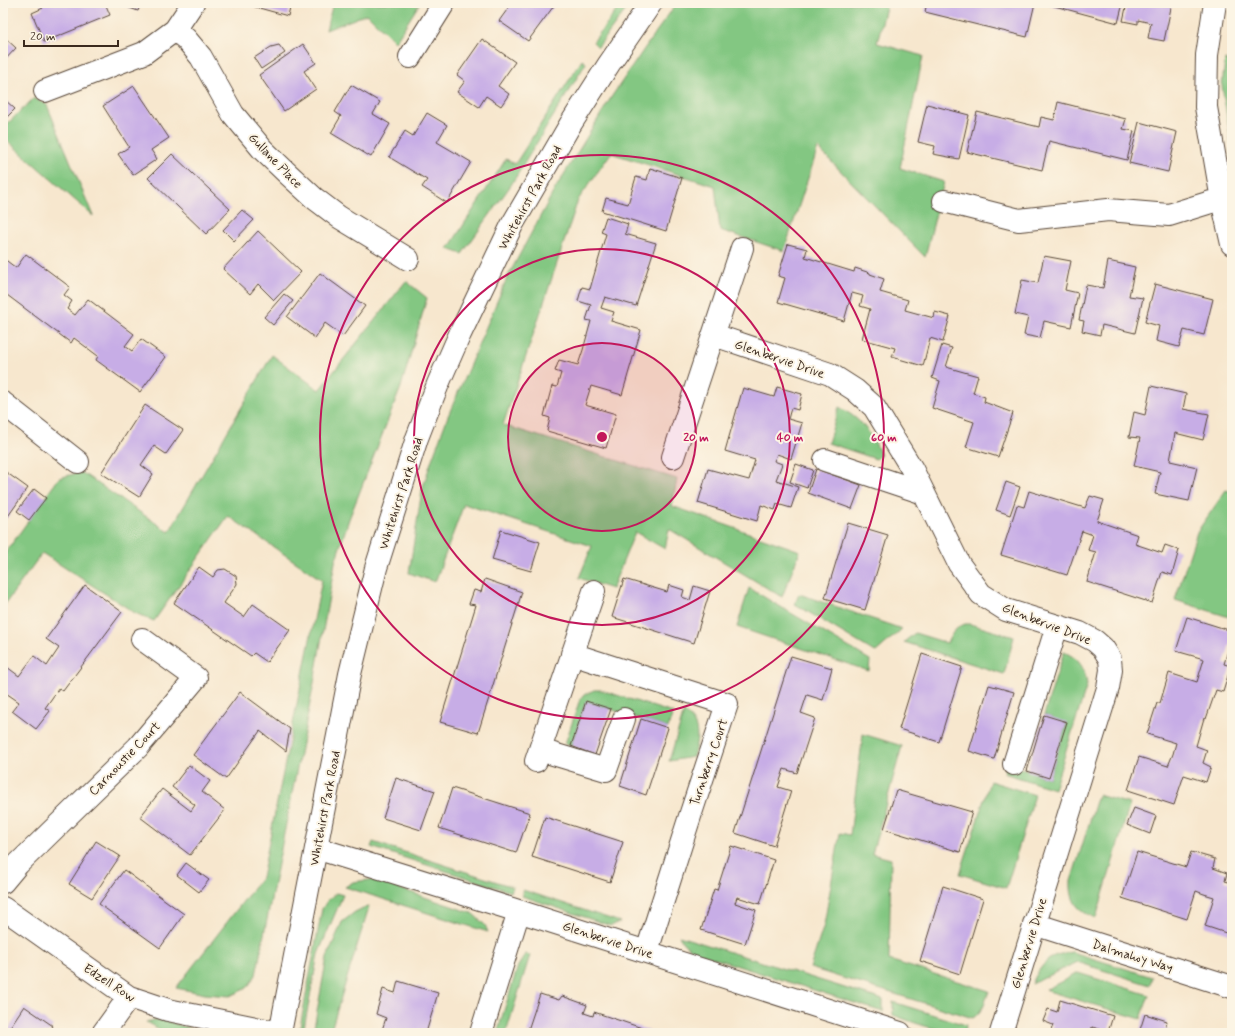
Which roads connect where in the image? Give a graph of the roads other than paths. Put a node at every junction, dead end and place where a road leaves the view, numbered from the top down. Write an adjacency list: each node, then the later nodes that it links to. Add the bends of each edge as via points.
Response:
1 (193, 3): 5 (street)
2 (444, 3): 6 (street)
3 (651, 3): 25 (street, Whitehirst Park Road, via 570,125 512,225 464,323 438,384 417,438 376,568 350,674)
4 (1215, 3): 8 (street, via 1207,55 1206,107)
5 (175, 30): 7 (street, via 144,53); 12 (street, Gullane Place, via 201,57 233,114 263,150 314,198 339,217)
6 (410, 58)
7 (45, 92)
8 (1222, 200): 9 (street, via 1169,215 1108,210 1020,220); 10 (street)
9 (944, 201)
10 (1232, 244)
11 (742, 248): 13 (street)
12 (408, 258)
13 (714, 335): 15 (street); 18 (street, Glenbervie Drive, via 830,374 855,390 874,407)
14 (3, 403): 17 (street)
15 (673, 457)
16 (825, 460): 18 (street)
17 (78, 462)
18 (924, 493): 20 (street, Glenbervie Drive, via 959,564 981,594 1006,610)
19 (594, 591): 22 (street)
20 (1057, 626): 24 (street); 29 (street, Glenbervie Drive, via 1095,641 1110,659 1111,670 1108,688)
21 (142, 639): 26 (street, Carnoustie Court, via 196,678 138,747 18,864)
22 (572, 654): 23 (street, via 538,755 606,770); 30 (street, Turnberry Court, via 727,704)
23 (624, 719)
24 (1014, 764)
25 (316, 848): 28 (street, Glenbervie Drive); 34 (street, Whitehirst Park Road)
26 (3, 882)
27 (3, 908): 32 (street, Edzell Row)
28 (519, 911): 30 (street, Glenbervie Drive); 35 (street)
29 (1034, 924): 31 (street, Dalmahoy Way); 37 (street, Glenbervie Drive)
30 (647, 951): 36 (street, Glenbervie Drive)
31 (1232, 987)
32 (129, 997): 33 (street); 34 (street, Edzell Row, via 168,1010)
33 (103, 1033)
34 (280, 1033)
35 (481, 1033)
36 (900, 1033)
37 (1000, 1033)

